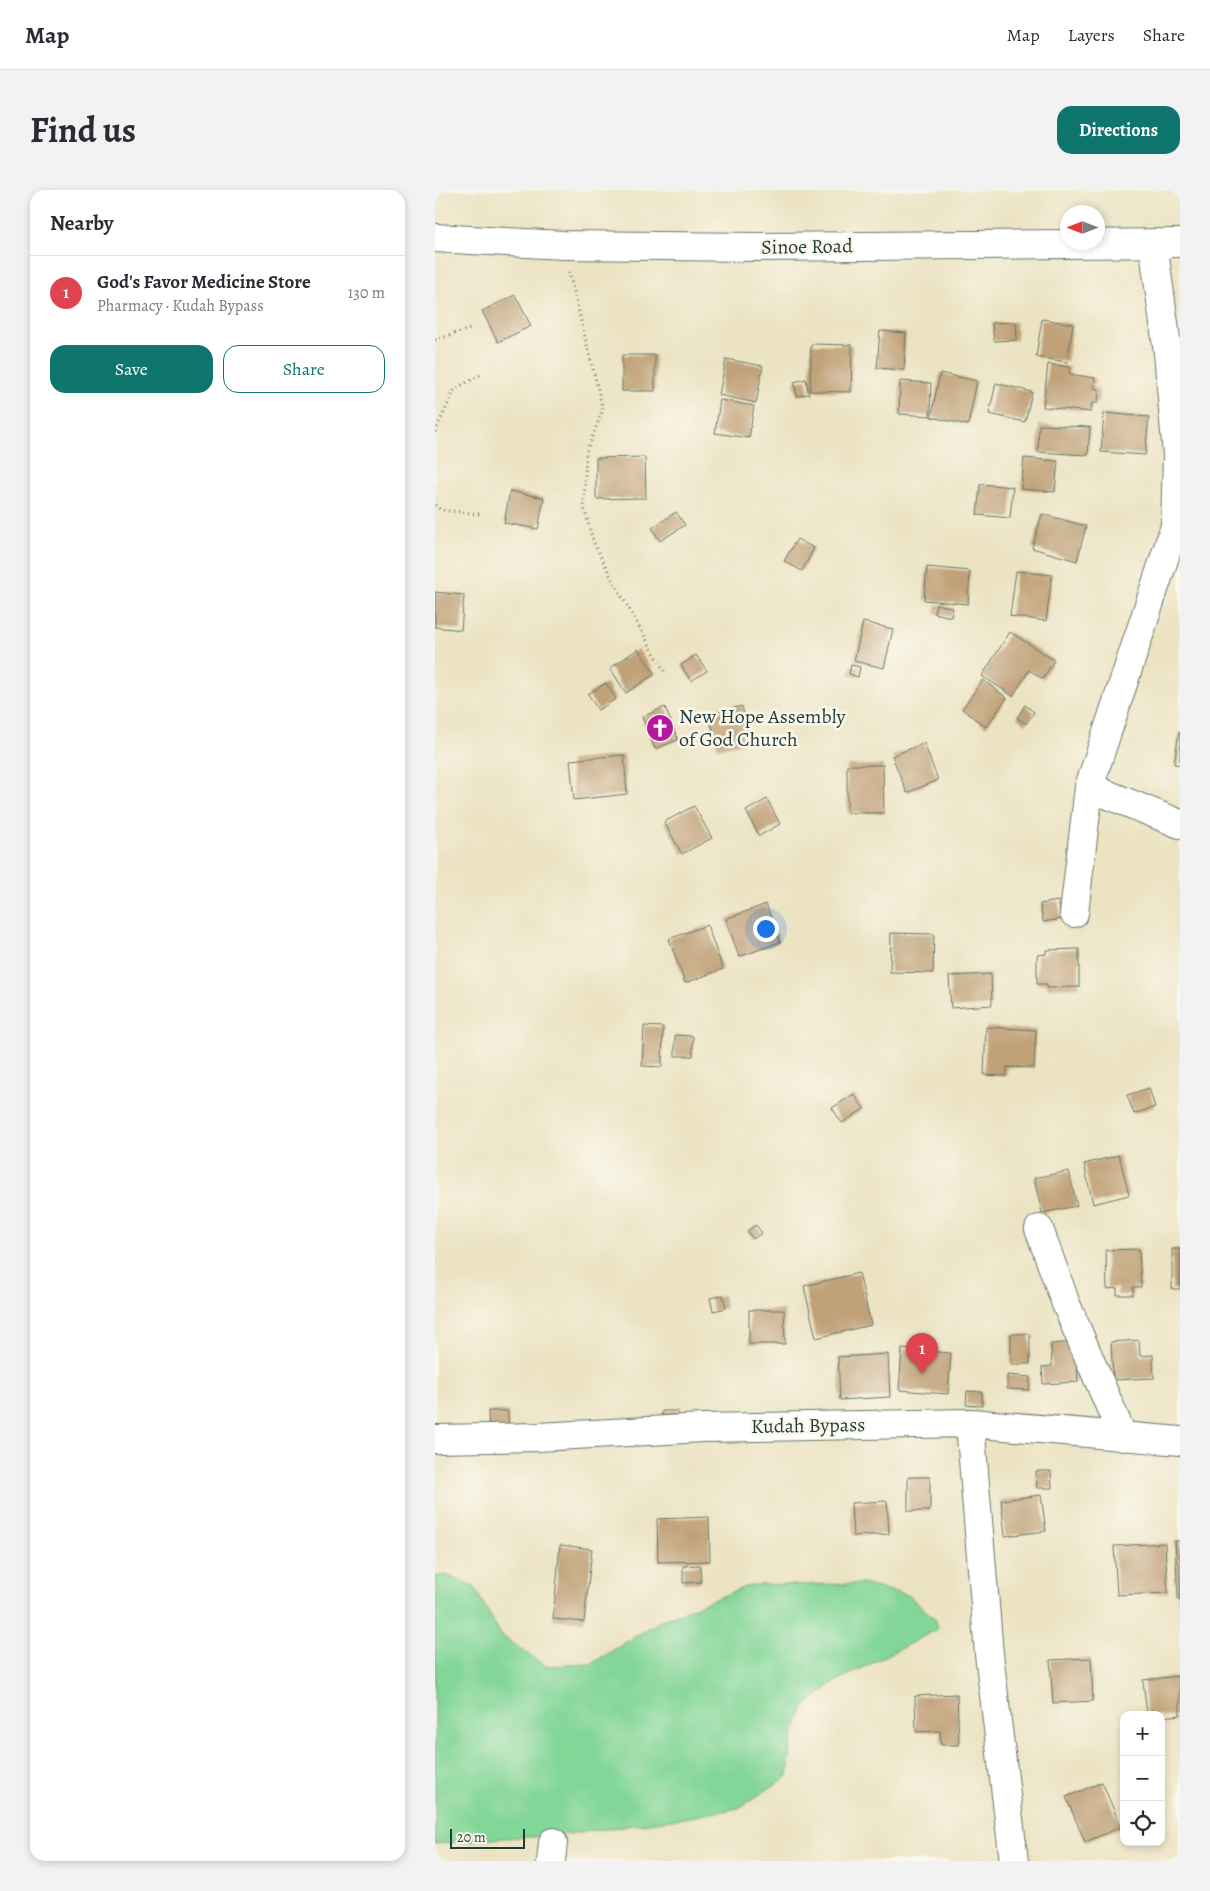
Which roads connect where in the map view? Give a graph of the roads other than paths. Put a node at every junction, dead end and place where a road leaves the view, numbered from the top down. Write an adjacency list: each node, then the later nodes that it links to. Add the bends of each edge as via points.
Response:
1 (435, 238): 2 (main road, Sinoe Road, via 563,245 758,247)
2 (1153, 243): 3 (main road, Sinoe Road); 4 (main road, via 1168,353 1177,455 1175,526)
3 (1180, 243)
4 (1089, 787): 5 (main road); 6 (main road)
5 (1180, 824)
6 (1075, 913)
7 (1039, 1229): 9 (main road, via 1066,1304)
8 (970, 1423): 9 (main road, Kudah Bypass); 10 (main road, Kudah Bypass, via 703,1428); 12 (main road, via 989,1654)
9 (1123, 1437): 11 (main road, Kudah Bypass)
10 (435, 1439)
11 (1180, 1441)
12 (1014, 1861)

